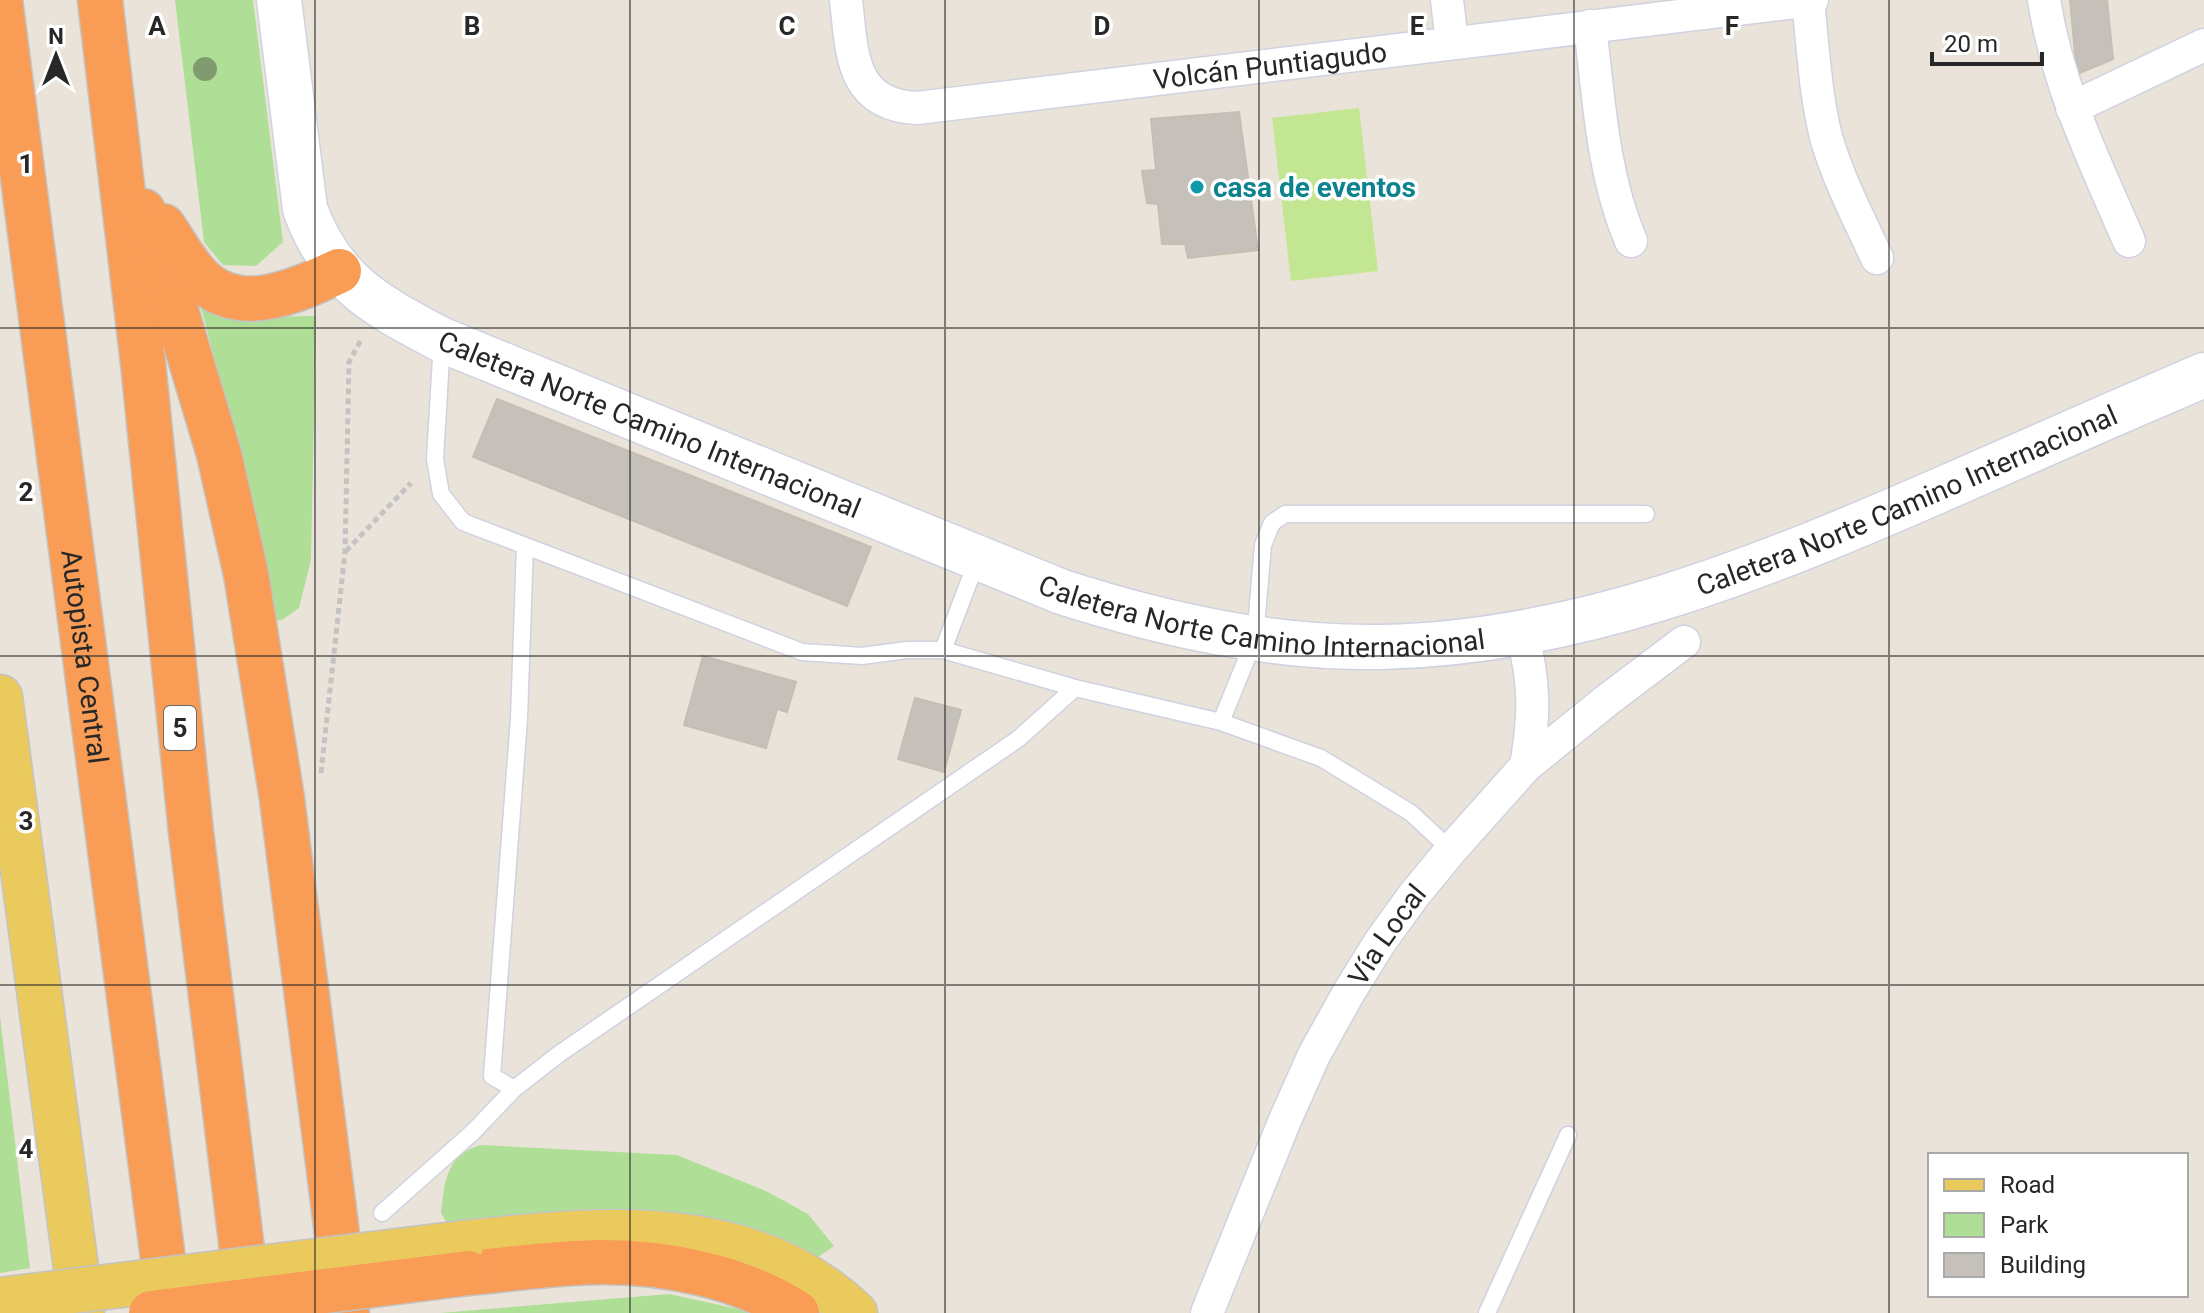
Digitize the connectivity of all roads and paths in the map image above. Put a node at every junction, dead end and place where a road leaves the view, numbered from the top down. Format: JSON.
{"nodes":[{"id":1,"x":0,"y":0,"type":"edge"},
{"id":2,"x":100,"y":0,"type":"edge"},
{"id":3,"x":279,"y":0,"type":"edge"},
{"id":4,"x":846,"y":0,"type":"edge"},
{"id":5,"x":1447,"y":0,"type":"edge"},
{"id":6,"x":1810,"y":0,"type":"edge"},
{"id":7,"x":2044,"y":0,"type":"edge"},
{"id":8,"x":1590,"y":26,"type":"junction"},
{"id":9,"x":1452,"y":42,"type":"junction"},
{"id":10,"x":2204,"y":45,"type":"edge"},
{"id":11,"x":2072,"y":108,"type":"junction"},
{"id":12,"x":117,"y":141,"type":"junction"},
{"id":13,"x":1631,"y":241,"type":"dead end"},
{"id":14,"x":2129,"y":241,"type":"dead end"},
{"id":15,"x":1877,"y":258,"type":"dead end"},
{"id":16,"x":339,"y":271,"type":"junction"},
{"id":17,"x":393,"y":314,"type":"junction"},
{"id":18,"x":442,"y":340,"type":"junction"},
{"id":19,"x":2204,"y":375,"type":"edge"},
{"id":20,"x":435,"y":459,"type":"junction"},
{"id":21,"x":1646,"y":514,"type":"dead end"},
{"id":22,"x":525,"y":546,"type":"junction"},
{"id":23,"x":345,"y":552,"type":"junction"},
{"id":24,"x":978,"y":558,"type":"junction"},
{"id":25,"x":1522,"y":633,"type":"junction"},
{"id":26,"x":1255,"y":638,"type":"junction"},
{"id":27,"x":1684,"y":642,"type":"dead end"},
{"id":28,"x":943,"y":650,"type":"junction"},
{"id":29,"x":1075,"y":688,"type":"junction"},
{"id":30,"x":0,"y":697,"type":"edge"},
{"id":31,"x":1221,"y":722,"type":"junction"},
{"id":32,"x":1526,"y":766,"type":"junction"},
{"id":33,"x":320,"y":785,"type":"dead end"},
{"id":34,"x":1451,"y":850,"type":"junction"},
{"id":35,"x":514,"y":1089,"type":"junction"},
{"id":36,"x":1568,"y":1135,"type":"dead end"},
{"id":37,"x":382,"y":1213,"type":"dead end"},
{"id":38,"x":465,"y":1258,"type":"junction"},
{"id":39,"x":0,"y":1300,"type":"edge"},
{"id":40,"x":82,"y":1313,"type":"edge"},
{"id":41,"x":151,"y":1313,"type":"edge"},
{"id":42,"x":170,"y":1313,"type":"edge"},
{"id":43,"x":250,"y":1313,"type":"edge"},
{"id":44,"x":347,"y":1313,"type":"edge"},
{"id":45,"x":797,"y":1313,"type":"edge"},
{"id":46,"x":855,"y":1313,"type":"edge"},
{"id":47,"x":1207,"y":1313,"type":"edge"},
{"id":48,"x":1487,"y":1313,"type":"edge"}],
"edges":[{"from":1,"to":42,"type":"highway","name":"Autopista Central"},
{"from":2,"to":12,"type":"highway","number":"5"},
{"from":3,"to":16,"type":"street","name":"Caletera Norte Camino Internacional"},
{"from":4,"to":9,"type":"street","name":"Volcán Puntiagudo"},
{"from":5,"to":9,"type":"street"},
{"from":6,"to":8,"type":"street","name":"Volcán Puntiagudo"},
{"from":6,"to":15,"type":"street"},
{"from":7,"to":11,"type":"street"},
{"from":8,"to":9,"type":"street","name":"Volcán Puntiagudo"},
{"from":8,"to":13,"type":"street"},
{"from":10,"to":11,"type":"street"},
{"from":11,"to":14,"type":"street"},
{"from":12,"to":16,"type":"highway"},
{"from":12,"to":43,"type":"highway","number":"5"},
{"from":12,"to":44,"type":"highway"},
{"from":16,"to":17,"type":"street","name":"Caletera Norte Camino Internacional"},
{"from":17,"to":18,"type":"street","name":"Caletera Norte Camino Internacional"},
{"from":17,"to":23,"type":"path"},
{"from":18,"to":20,"type":"lane"},
{"from":18,"to":24,"type":"street","name":"Caletera Norte Camino Internacional"},
{"from":19,"to":25,"type":"street","name":"Caletera Norte Camino Internacional"},
{"from":20,"to":22,"type":"lane"},
{"from":20,"to":23,"type":"path"},
{"from":21,"to":26,"type":"lane"},
{"from":22,"to":28,"type":"lane"},
{"from":22,"to":35,"type":"lane"},
{"from":23,"to":33,"type":"path"},
{"from":24,"to":26,"type":"street","name":"Caletera Norte Camino Internacional"},
{"from":24,"to":28,"type":"lane"},
{"from":25,"to":26,"type":"street","name":"Caletera Norte Camino Internacional"},
{"from":25,"to":32,"type":"street"},
{"from":26,"to":31,"type":"lane"},
{"from":27,"to":32,"type":"street","name":"Vía Local"},
{"from":28,"to":29,"type":"lane"},
{"from":29,"to":31,"type":"lane"},
{"from":29,"to":35,"type":"lane"},
{"from":30,"to":40,"type":"main road"},
{"from":31,"to":34,"type":"lane"},
{"from":32,"to":34,"type":"street","name":"Vía Local"},
{"from":34,"to":47,"type":"street","name":"Vía Local"},
{"from":35,"to":37,"type":"lane"},
{"from":36,"to":48,"type":"lane"},
{"from":38,"to":39,"type":"main road","bridge":true},
{"from":38,"to":41,"type":"highway","bridge":true},
{"from":38,"to":45,"type":"highway"},
{"from":38,"to":46,"type":"main road"}]}
